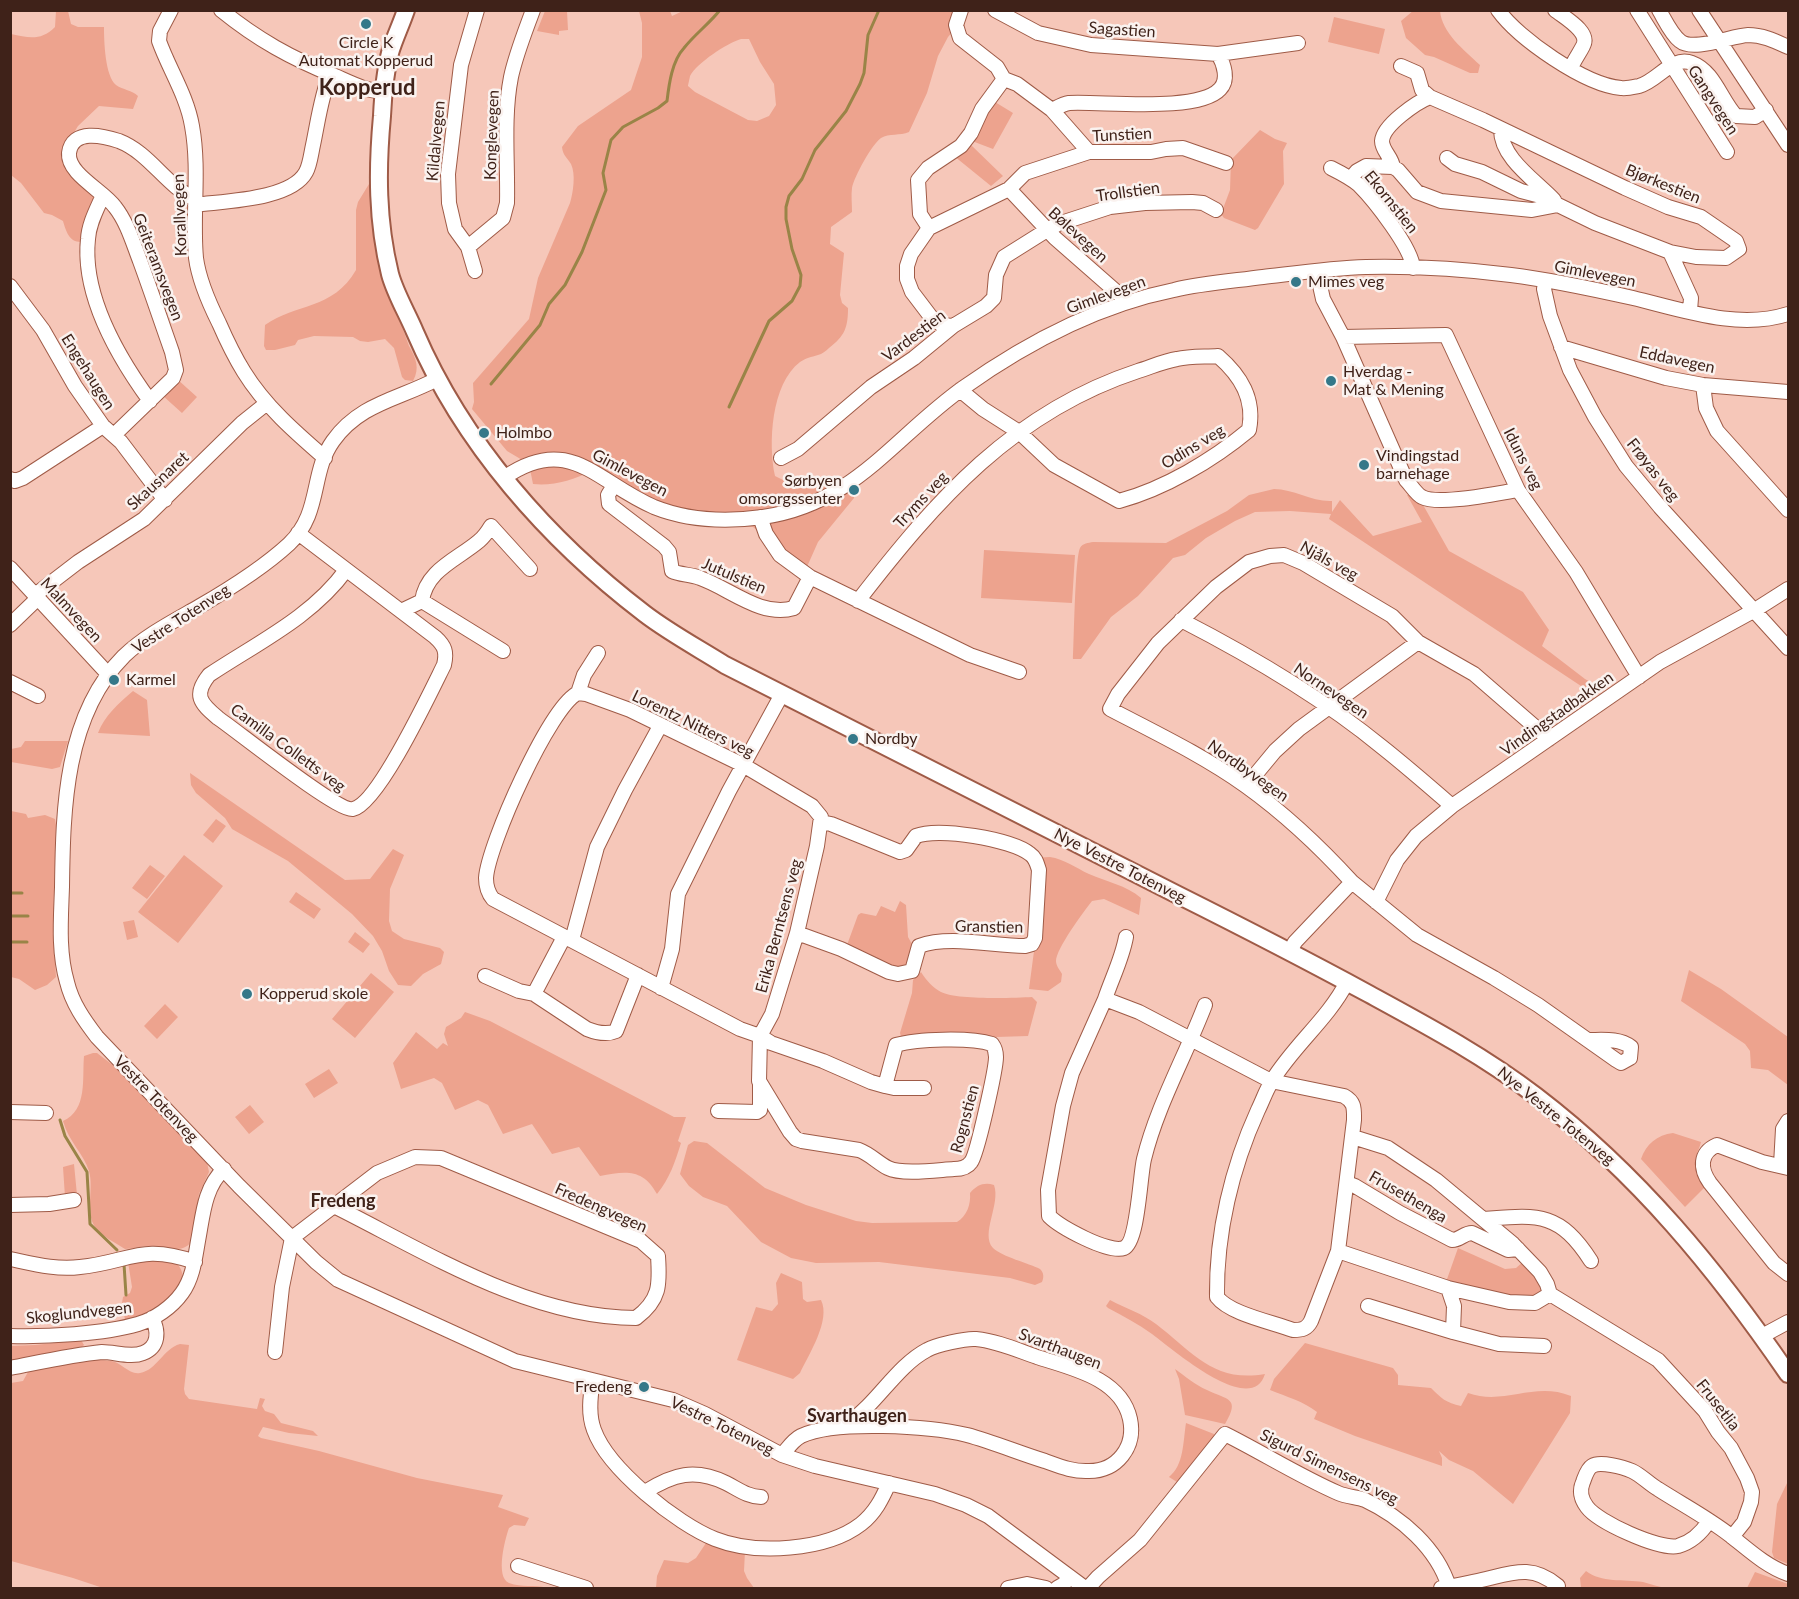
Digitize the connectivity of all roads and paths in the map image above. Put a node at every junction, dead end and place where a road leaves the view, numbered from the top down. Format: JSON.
{"nodes":[{"id":1,"x":171,"y":10,"type":"edge"},
{"id":2,"x":221,"y":10,"type":"edge"},
{"id":3,"x":406,"y":10,"type":"edge"},
{"id":4,"x":477,"y":10,"type":"edge"},
{"id":5,"x":533,"y":10,"type":"edge"},
{"id":6,"x":961,"y":10,"type":"edge"},
{"id":7,"x":995,"y":10,"type":"edge"},
{"id":8,"x":1498,"y":10,"type":"edge"},
{"id":9,"x":1555,"y":10,"type":"edge"},
{"id":10,"x":1637,"y":10,"type":"edge"},
{"id":11,"x":1659,"y":10,"type":"edge"},
{"id":12,"x":1699,"y":10,"type":"edge"},
{"id":13,"x":1718,"y":40,"type":"junction"},
{"id":14,"x":1299,"y":43,"type":"dead end"},
{"id":15,"x":1788,"y":46,"type":"edge"},
{"id":16,"x":1218,"y":54,"type":"junction"},
{"id":17,"x":1401,"y":66,"type":"dead end"},
{"id":18,"x":1671,"y":66,"type":"junction"},
{"id":19,"x":1571,"y":68,"type":"junction"},
{"id":20,"x":330,"y":74,"type":"junction"},
{"id":21,"x":1005,"y":79,"type":"junction"},
{"id":22,"x":384,"y":92,"type":"junction"},
{"id":23,"x":1430,"y":97,"type":"junction"},
{"id":24,"x":1052,"y":110,"type":"junction"},
{"id":25,"x":1766,"y":110,"type":"junction"},
{"id":26,"x":1501,"y":130,"type":"junction"},
{"id":27,"x":1788,"y":145,"type":"edge"},
{"id":28,"x":1089,"y":152,"type":"junction"},
{"id":29,"x":1727,"y":152,"type":"dead end"},
{"id":30,"x":1448,"y":158,"type":"dead end"},
{"id":31,"x":1226,"y":163,"type":"dead end"},
{"id":32,"x":1393,"y":167,"type":"junction"},
{"id":33,"x":1331,"y":168,"type":"dead end"},
{"id":34,"x":1350,"y":178,"type":"junction"},
{"id":35,"x":1009,"y":189,"type":"junction"},
{"id":36,"x":103,"y":195,"type":"junction"},
{"id":37,"x":195,"y":202,"type":"junction"},
{"id":38,"x":1555,"y":202,"type":"junction"},
{"id":39,"x":1216,"y":210,"type":"dead end"},
{"id":40,"x":929,"y":228,"type":"junction"},
{"id":41,"x":1047,"y":230,"type":"junction"},
{"id":42,"x":468,"y":247,"type":"junction"},
{"id":43,"x":1670,"y":252,"type":"junction"},
{"id":44,"x":1413,"y":268,"type":"junction"},
{"id":45,"x":475,"y":272,"type":"dead end"},
{"id":46,"x":1317,"y":272,"type":"junction"},
{"id":47,"x":1545,"y":281,"type":"junction"},
{"id":48,"x":10,"y":286,"type":"edge"},
{"id":49,"x":1128,"y":302,"type":"junction"},
{"id":50,"x":1690,"y":311,"type":"junction"},
{"id":51,"x":1788,"y":314,"type":"edge"},
{"id":52,"x":953,"y":326,"type":"junction"},
{"id":53,"x":1343,"y":337,"type":"junction"},
{"id":54,"x":1561,"y":347,"type":"junction"},
{"id":55,"x":437,"y":379,"type":"junction"},
{"id":56,"x":1703,"y":385,"type":"junction"},
{"id":57,"x":960,"y":390,"type":"junction"},
{"id":58,"x":1788,"y":392,"type":"edge"},
{"id":59,"x":150,"y":401,"type":"junction"},
{"id":60,"x":267,"y":403,"type":"junction"},
{"id":61,"x":103,"y":426,"type":"junction"},
{"id":62,"x":1019,"y":432,"type":"junction"},
{"id":63,"x":114,"y":435,"type":"junction"},
{"id":64,"x":325,"y":458,"type":"junction"},
{"id":65,"x":781,"y":458,"type":"dead end"},
{"id":66,"x":505,"y":477,"type":"junction"},
{"id":67,"x":10,"y":479,"type":"edge"},
{"id":68,"x":614,"y":485,"type":"junction"},
{"id":69,"x":1518,"y":490,"type":"junction"},
{"id":70,"x":165,"y":500,"type":"junction"},
{"id":71,"x":1788,"y":510,"type":"edge"},
{"id":72,"x":760,"y":517,"type":"junction"},
{"id":73,"x":298,"y":533,"type":"junction"},
{"id":74,"x":10,"y":568,"type":"edge"},
{"id":75,"x":530,"y":569,"type":"dead end"},
{"id":76,"x":346,"y":570,"type":"junction"},
{"id":77,"x":810,"y":577,"type":"junction"},
{"id":78,"x":1788,"y":589,"type":"edge"},
{"id":79,"x":37,"y":597,"type":"junction"},
{"id":80,"x":422,"y":601,"type":"junction"},
{"id":81,"x":858,"y":601,"type":"junction"},
{"id":82,"x":1755,"y":610,"type":"junction"},
{"id":83,"x":401,"y":611,"type":"junction"},
{"id":84,"x":1181,"y":620,"type":"junction"},
{"id":85,"x":10,"y":625,"type":"edge"},
{"id":86,"x":1418,"y":642,"type":"junction"},
{"id":87,"x":1788,"y":648,"type":"edge"},
{"id":88,"x":503,"y":651,"type":"dead end"},
{"id":89,"x":598,"y":653,"type":"dead end"},
{"id":90,"x":1019,"y":672,"type":"dead end"},
{"id":91,"x":108,"y":674,"type":"junction"},
{"id":92,"x":1639,"y":677,"type":"junction"},
{"id":93,"x":10,"y":682,"type":"edge"},
{"id":94,"x":578,"y":693,"type":"junction"},
{"id":95,"x":782,"y":694,"type":"junction"},
{"id":96,"x":38,"y":696,"type":"dead end"},
{"id":97,"x":1329,"y":707,"type":"junction"},
{"id":98,"x":1110,"y":709,"type":"joint"},
{"id":99,"x":660,"y":726,"type":"junction"},
{"id":100,"x":1550,"y":739,"type":"junction"},
{"id":101,"x":743,"y":765,"type":"junction"},
{"id":102,"x":1246,"y":786,"type":"junction"},
{"id":103,"x":1452,"y":806,"type":"junction"},
{"id":104,"x":821,"y":822,"type":"junction"},
{"id":105,"x":1352,"y":882,"type":"junction"},
{"id":106,"x":1376,"y":902,"type":"junction"},
{"id":107,"x":797,"y":933,"type":"junction"},
{"id":108,"x":1126,"y":937,"type":"dead end"},
{"id":109,"x":568,"y":938,"type":"junction"},
{"id":110,"x":1290,"y":951,"type":"junction"},
{"id":111,"x":638,"y":975,"type":"junction"},
{"id":112,"x":485,"y":976,"type":"dead end"},
{"id":113,"x":1347,"y":982,"type":"junction"},
{"id":114,"x":661,"y":988,"type":"junction"},
{"id":115,"x":534,"y":994,"type":"junction"},
{"id":116,"x":1105,"y":999,"type":"junction"},
{"id":117,"x":1205,"y":1005,"type":"dead end"},
{"id":118,"x":760,"y":1036,"type":"junction"},
{"id":119,"x":1192,"y":1039,"type":"junction"},
{"id":120,"x":1589,"y":1040,"type":"dead end"},
{"id":121,"x":759,"y":1081,"type":"junction"},
{"id":122,"x":1271,"y":1081,"type":"junction"},
{"id":123,"x":885,"y":1086,"type":"junction"},
{"id":124,"x":924,"y":1088,"type":"dead end"},
{"id":125,"x":718,"y":1111,"type":"dead end"},
{"id":126,"x":10,"y":1112,"type":"edge"},
{"id":127,"x":46,"y":1113,"type":"dead end"},
{"id":128,"x":1788,"y":1120,"type":"edge"},
{"id":129,"x":1353,"y":1137,"type":"junction"},
{"id":130,"x":1785,"y":1166,"type":"edge"},
{"id":131,"x":227,"y":1173,"type":"junction"},
{"id":132,"x":1347,"y":1183,"type":"junction"},
{"id":133,"x":74,"y":1200,"type":"dead end"},
{"id":134,"x":10,"y":1205,"type":"edge"},
{"id":135,"x":334,"y":1206,"type":"junction"},
{"id":136,"x":1484,"y":1219,"type":"junction"},
{"id":137,"x":292,"y":1238,"type":"junction"},
{"id":138,"x":1518,"y":1249,"type":"junction"},
{"id":139,"x":1338,"y":1251,"type":"junction"},
{"id":140,"x":10,"y":1259,"type":"edge"},
{"id":141,"x":1591,"y":1261,"type":"dead end"},
{"id":142,"x":195,"y":1262,"type":"junction"},
{"id":143,"x":1788,"y":1274,"type":"edge"},
{"id":144,"x":1448,"y":1288,"type":"junction"},
{"id":145,"x":1550,"y":1294,"type":"junction"},
{"id":146,"x":1368,"y":1306,"type":"dead end"},
{"id":147,"x":152,"y":1318,"type":"junction"},
{"id":148,"x":1788,"y":1322,"type":"edge"},
{"id":149,"x":1453,"y":1332,"type":"junction"},
{"id":150,"x":10,"y":1336,"type":"edge"},
{"id":151,"x":1762,"y":1336,"type":"junction"},
{"id":152,"x":1544,"y":1346,"type":"dead end"},
{"id":153,"x":274,"y":1352,"type":"dead end"},
{"id":154,"x":10,"y":1368,"type":"edge"},
{"id":155,"x":1788,"y":1374,"type":"edge"},
{"id":156,"x":593,"y":1381,"type":"junction"},
{"id":157,"x":845,"y":1428,"type":"junction"},
{"id":158,"x":782,"y":1455,"type":"junction"},
{"id":159,"x":889,"y":1483,"type":"junction"},
{"id":160,"x":645,"y":1492,"type":"junction"},
{"id":161,"x":761,"y":1497,"type":"dead end"},
{"id":162,"x":1709,"y":1521,"type":"junction"},
{"id":163,"x":1732,"y":1537,"type":"junction"},
{"id":164,"x":518,"y":1566,"type":"dead end"},
{"id":165,"x":1788,"y":1574,"type":"edge"},
{"id":166,"x":1069,"y":1577,"type":"junction"},
{"id":167,"x":1558,"y":1586,"type":"dead end"},
{"id":168,"x":586,"y":1588,"type":"edge"},
{"id":169,"x":1008,"y":1588,"type":"edge"},
{"id":170,"x":1046,"y":1588,"type":"edge"},
{"id":171,"x":1057,"y":1588,"type":"edge"},
{"id":172,"x":1087,"y":1588,"type":"edge"},
{"id":173,"x":1445,"y":1588,"type":"edge"}],
"edges":[{"from":1,"to":37,"type":"street","name":"Korallvegen"},
{"from":2,"to":20,"type":"street"},
{"from":3,"to":22,"type":"main road"},
{"from":4,"to":42,"type":"street","name":"Kildalvegen"},
{"from":5,"to":42,"type":"street","name":"Konglevegen"},
{"from":6,"to":21,"type":"street"},
{"from":7,"to":16,"type":"street","name":"Sagastien"},
{"from":8,"to":19,"type":"street","name":"Gangvegen"},
{"from":9,"to":19,"type":"street"},
{"from":10,"to":18,"type":"street","name":"Gangvegen"},
{"from":11,"to":13,"type":"street","name":"Gangvegen"},
{"from":12,"to":13,"type":"street"},
{"from":13,"to":15,"type":"street"},
{"from":13,"to":25,"type":"street"},
{"from":14,"to":16,"type":"street","name":"Sagastien"},
{"from":16,"to":24,"type":"street"},
{"from":17,"to":23,"type":"street"},
{"from":18,"to":19,"type":"street","name":"Gangvegen"},
{"from":18,"to":25,"type":"street","name":"Gangvegen"},
{"from":18,"to":29,"type":"street","name":"Gangvegen"},
{"from":20,"to":22,"type":"street"},
{"from":20,"to":37,"type":"street"},
{"from":21,"to":24,"type":"street"},
{"from":21,"to":40,"type":"street"},
{"from":22,"to":55,"type":"main road"},
{"from":23,"to":26,"type":"street","name":"Bjørkestien"},
{"from":23,"to":32,"type":"street"},
{"from":24,"to":28,"type":"street"},
{"from":25,"to":27,"type":"street"},
{"from":26,"to":38,"type":"street","name":"Bjørkestien"},
{"from":26,"to":43,"type":"street","name":"Bjørkestien"},
{"from":28,"to":31,"type":"street","name":"Tunstien"},
{"from":28,"to":35,"type":"street","name":"Tunstien"},
{"from":30,"to":38,"type":"street","name":"Bjørkestien"},
{"from":32,"to":34,"type":"street"},
{"from":32,"to":38,"type":"street"},
{"from":33,"to":34,"type":"street","name":"Ekornstien"},
{"from":34,"to":44,"type":"street","name":"Ekornstien"},
{"from":35,"to":40,"type":"street","name":"Tunstien"},
{"from":35,"to":41,"type":"street","name":"Bølevegen"},
{"from":36,"to":37,"type":"street","name":"Geiteramsvegen"},
{"from":36,"to":59,"type":"street"},
{"from":36,"to":59,"type":"street","name":"Geiteramsvegen"},
{"from":37,"to":60,"type":"street","name":"Korallvegen"},
{"from":38,"to":43,"type":"street","name":"Bjørkestien"},
{"from":39,"to":41,"type":"street","name":"Trollstien"},
{"from":40,"to":52,"type":"street","name":"Tunstien"},
{"from":41,"to":49,"type":"street","name":"Bølevegen"},
{"from":41,"to":52,"type":"street","name":"Vardestien"},
{"from":42,"to":45,"type":"street","name":"Kildalvegen"},
{"from":43,"to":50,"type":"street"},
{"from":44,"to":46,"type":"street","name":"Gimlevegen"},
{"from":44,"to":47,"type":"street","name":"Gimlevegen"},
{"from":46,"to":49,"type":"street","name":"Gimlevegen"},
{"from":46,"to":53,"type":"street"},
{"from":47,"to":50,"type":"street","name":"Gimlevegen"},
{"from":47,"to":54,"type":"street","name":"Frøyas veg"},
{"from":48,"to":61,"type":"street","name":"Engehaugen"},
{"from":49,"to":57,"type":"street","name":"Gimlevegen"},
{"from":50,"to":51,"type":"street","name":"Gimlevegen"},
{"from":52,"to":65,"type":"street","name":"Vardestien"},
{"from":53,"to":69,"type":"street","name":"Iduns veg"},
{"from":53,"to":69,"type":"street"},
{"from":54,"to":56,"type":"street","name":"Eddavegen"},
{"from":54,"to":82,"type":"street","name":"Frøyas veg"},
{"from":55,"to":64,"type":"street","name":"Vestre Totenveg"},
{"from":55,"to":66,"type":"main road","name":"Nye Vestre Totenveg"},
{"from":56,"to":58,"type":"street","name":"Eddavegen"},
{"from":56,"to":71,"type":"street"},
{"from":57,"to":62,"type":"street","name":"Odins veg"},
{"from":57,"to":72,"type":"street","name":"Gimlevegen"},
{"from":59,"to":63,"type":"street","name":"Geiteramsvegen"},
{"from":60,"to":64,"type":"street","name":"Korallvegen"},
{"from":60,"to":70,"type":"street","name":"Skausnaret"},
{"from":61,"to":63,"type":"street","name":"Engehaugen"},
{"from":61,"to":67,"type":"street"},
{"from":62,"to":62,"type":"street","name":"Odins veg"},
{"from":62,"to":81,"type":"street","name":"Tryms veg"},
{"from":63,"to":70,"type":"street","name":"Engehaugen"},
{"from":64,"to":73,"type":"street","name":"Vestre Totenveg"},
{"from":66,"to":68,"type":"street","name":"Gimlevegen"},
{"from":66,"to":95,"type":"main road","name":"Nye Vestre Totenveg"},
{"from":68,"to":72,"type":"street","name":"Gimlevegen"},
{"from":68,"to":77,"type":"street","name":"Jutulstien"},
{"from":69,"to":92,"type":"street","name":"Iduns veg"},
{"from":70,"to":79,"type":"street","name":"Skausnaret"},
{"from":72,"to":77,"type":"street"},
{"from":73,"to":76,"type":"street","name":"Camilla Colletts veg"},
{"from":73,"to":91,"type":"street","name":"Vestre Totenveg"},
{"from":74,"to":79,"type":"street","name":"Malmvegen"},
{"from":75,"to":80,"type":"street"},
{"from":76,"to":83,"type":"street","name":"Camilla Colletts veg"},
{"from":76,"to":83,"type":"street","name":"Camilla Colletts veg"},
{"from":77,"to":81,"type":"street"},
{"from":78,"to":82,"type":"street","name":"Vindingstadbakken"},
{"from":79,"to":85,"type":"street","name":"Skausnaret"},
{"from":79,"to":91,"type":"street","name":"Malmvegen"},
{"from":80,"to":83,"type":"street"},
{"from":80,"to":88,"type":"street"},
{"from":81,"to":90,"type":"street"},
{"from":82,"to":87,"type":"street","name":"Frøyas veg"},
{"from":82,"to":92,"type":"street","name":"Vindingstadbakken"},
{"from":84,"to":86,"type":"street","name":"Njåls veg"},
{"from":84,"to":97,"type":"street","name":"Nornevegen"},
{"from":84,"to":98,"type":"street","name":"Njåls veg"},
{"from":86,"to":97,"type":"street"},
{"from":86,"to":100,"type":"street","name":"Njåls veg"},
{"from":89,"to":94,"type":"street"},
{"from":91,"to":131,"type":"street","name":"Vestre Totenveg"},
{"from":92,"to":100,"type":"street","name":"Vindingstadbakken"},
{"from":93,"to":96,"type":"street"},
{"from":94,"to":99,"type":"street","name":"Lorentz Nitters veg"},
{"from":94,"to":109,"type":"street"},
{"from":95,"to":101,"type":"street"},
{"from":95,"to":110,"type":"main road","name":"Nye Vestre Totenveg"},
{"from":97,"to":102,"type":"street"},
{"from":97,"to":103,"type":"street","name":"Nornevegen"},
{"from":98,"to":102,"type":"street","name":"Nordbyvegen"},
{"from":99,"to":101,"type":"street","name":"Lorentz Nitters veg"},
{"from":99,"to":109,"type":"street"},
{"from":100,"to":103,"type":"street","name":"Vindingstadbakken"},
{"from":101,"to":104,"type":"street","name":"Lorentz Nitters veg"},
{"from":101,"to":114,"type":"street"},
{"from":102,"to":105,"type":"street","name":"Nordbyvegen"},
{"from":103,"to":106,"type":"street","name":"Vindingstadbakken"},
{"from":104,"to":107,"type":"street","name":"Erika Berntsens veg"},
{"from":104,"to":107,"type":"street","name":"Granstien"},
{"from":105,"to":106,"type":"street","name":"Nordbyvegen"},
{"from":105,"to":110,"type":"street"},
{"from":106,"to":120,"type":"street","name":"Nordbyvegen"},
{"from":107,"to":118,"type":"street","name":"Erika Berntsens veg"},
{"from":108,"to":116,"type":"street"},
{"from":109,"to":111,"type":"street"},
{"from":109,"to":115,"type":"street"},
{"from":110,"to":113,"type":"main road","name":"Nye Vestre Totenveg"},
{"from":111,"to":114,"type":"street"},
{"from":111,"to":115,"type":"street"},
{"from":112,"to":115,"type":"street"},
{"from":113,"to":122,"type":"street"},
{"from":113,"to":151,"type":"main road","name":"Nye Vestre Totenveg"},
{"from":114,"to":118,"type":"street"},
{"from":116,"to":119,"type":"street"},
{"from":116,"to":119,"type":"street"},
{"from":117,"to":119,"type":"street"},
{"from":118,"to":121,"type":"street"},
{"from":118,"to":123,"type":"street"},
{"from":119,"to":122,"type":"street"},
{"from":121,"to":123,"type":"street","name":"Rognstien"},
{"from":121,"to":125,"type":"street"},
{"from":122,"to":129,"type":"street"},
{"from":122,"to":139,"type":"street"},
{"from":123,"to":124,"type":"street"},
{"from":126,"to":127,"type":"street"},
{"from":128,"to":130,"type":"street"},
{"from":129,"to":132,"type":"street"},
{"from":129,"to":136,"type":"street","name":"Frusethenga"},
{"from":130,"to":143,"type":"street"},
{"from":131,"to":137,"type":"street","name":"Vestre Totenveg"},
{"from":131,"to":142,"type":"street","name":"Skoglundvegen"},
{"from":132,"to":138,"type":"street","name":"Frusethenga"},
{"from":132,"to":139,"type":"street"},
{"from":133,"to":134,"type":"street"},
{"from":135,"to":135,"type":"street","name":"Fredengvegen"},
{"from":135,"to":137,"type":"street","name":"Fredengvegen"},
{"from":136,"to":138,"type":"street","name":"Frusethenga"},
{"from":136,"to":141,"type":"street"},
{"from":137,"to":153,"type":"street"},
{"from":137,"to":156,"type":"street","name":"Vestre Totenveg"},
{"from":138,"to":145,"type":"street","name":"Frusethenga"},
{"from":139,"to":144,"type":"street"},
{"from":140,"to":142,"type":"street"},
{"from":142,"to":147,"type":"street","name":"Skoglundvegen"},
{"from":144,"to":145,"type":"street"},
{"from":144,"to":149,"type":"street"},
{"from":145,"to":163,"type":"street","name":"Frusetlia"},
{"from":146,"to":149,"type":"street"},
{"from":147,"to":150,"type":"street","name":"Skoglundvegen"},
{"from":147,"to":154,"type":"street"},
{"from":148,"to":151,"type":"street"},
{"from":149,"to":152,"type":"street"},
{"from":151,"to":155,"type":"main road","name":"Nye Vestre Totenveg"},
{"from":156,"to":158,"type":"street","name":"Vestre Totenveg"},
{"from":156,"to":160,"type":"street"},
{"from":157,"to":157,"type":"street","name":"Svarthaugen"},
{"from":157,"to":158,"type":"street","name":"Svarthaugen"},
{"from":158,"to":159,"type":"street","name":"Vestre Totenveg"},
{"from":159,"to":160,"type":"street"},
{"from":159,"to":166,"type":"street","name":"Vestre Totenveg"},
{"from":160,"to":161,"type":"street"},
{"from":162,"to":162,"type":"street"},
{"from":162,"to":163,"type":"street"},
{"from":163,"to":165,"type":"street"},
{"from":164,"to":168,"type":"street"},
{"from":166,"to":171,"type":"street"},
{"from":166,"to":172,"type":"street","name":"Vestre Totenveg"},
{"from":167,"to":173,"type":"street","name":"Sigurd Simensens veg"},
{"from":169,"to":170,"type":"street"},
{"from":172,"to":173,"type":"street","name":"Sigurd Simensens veg"}]}
